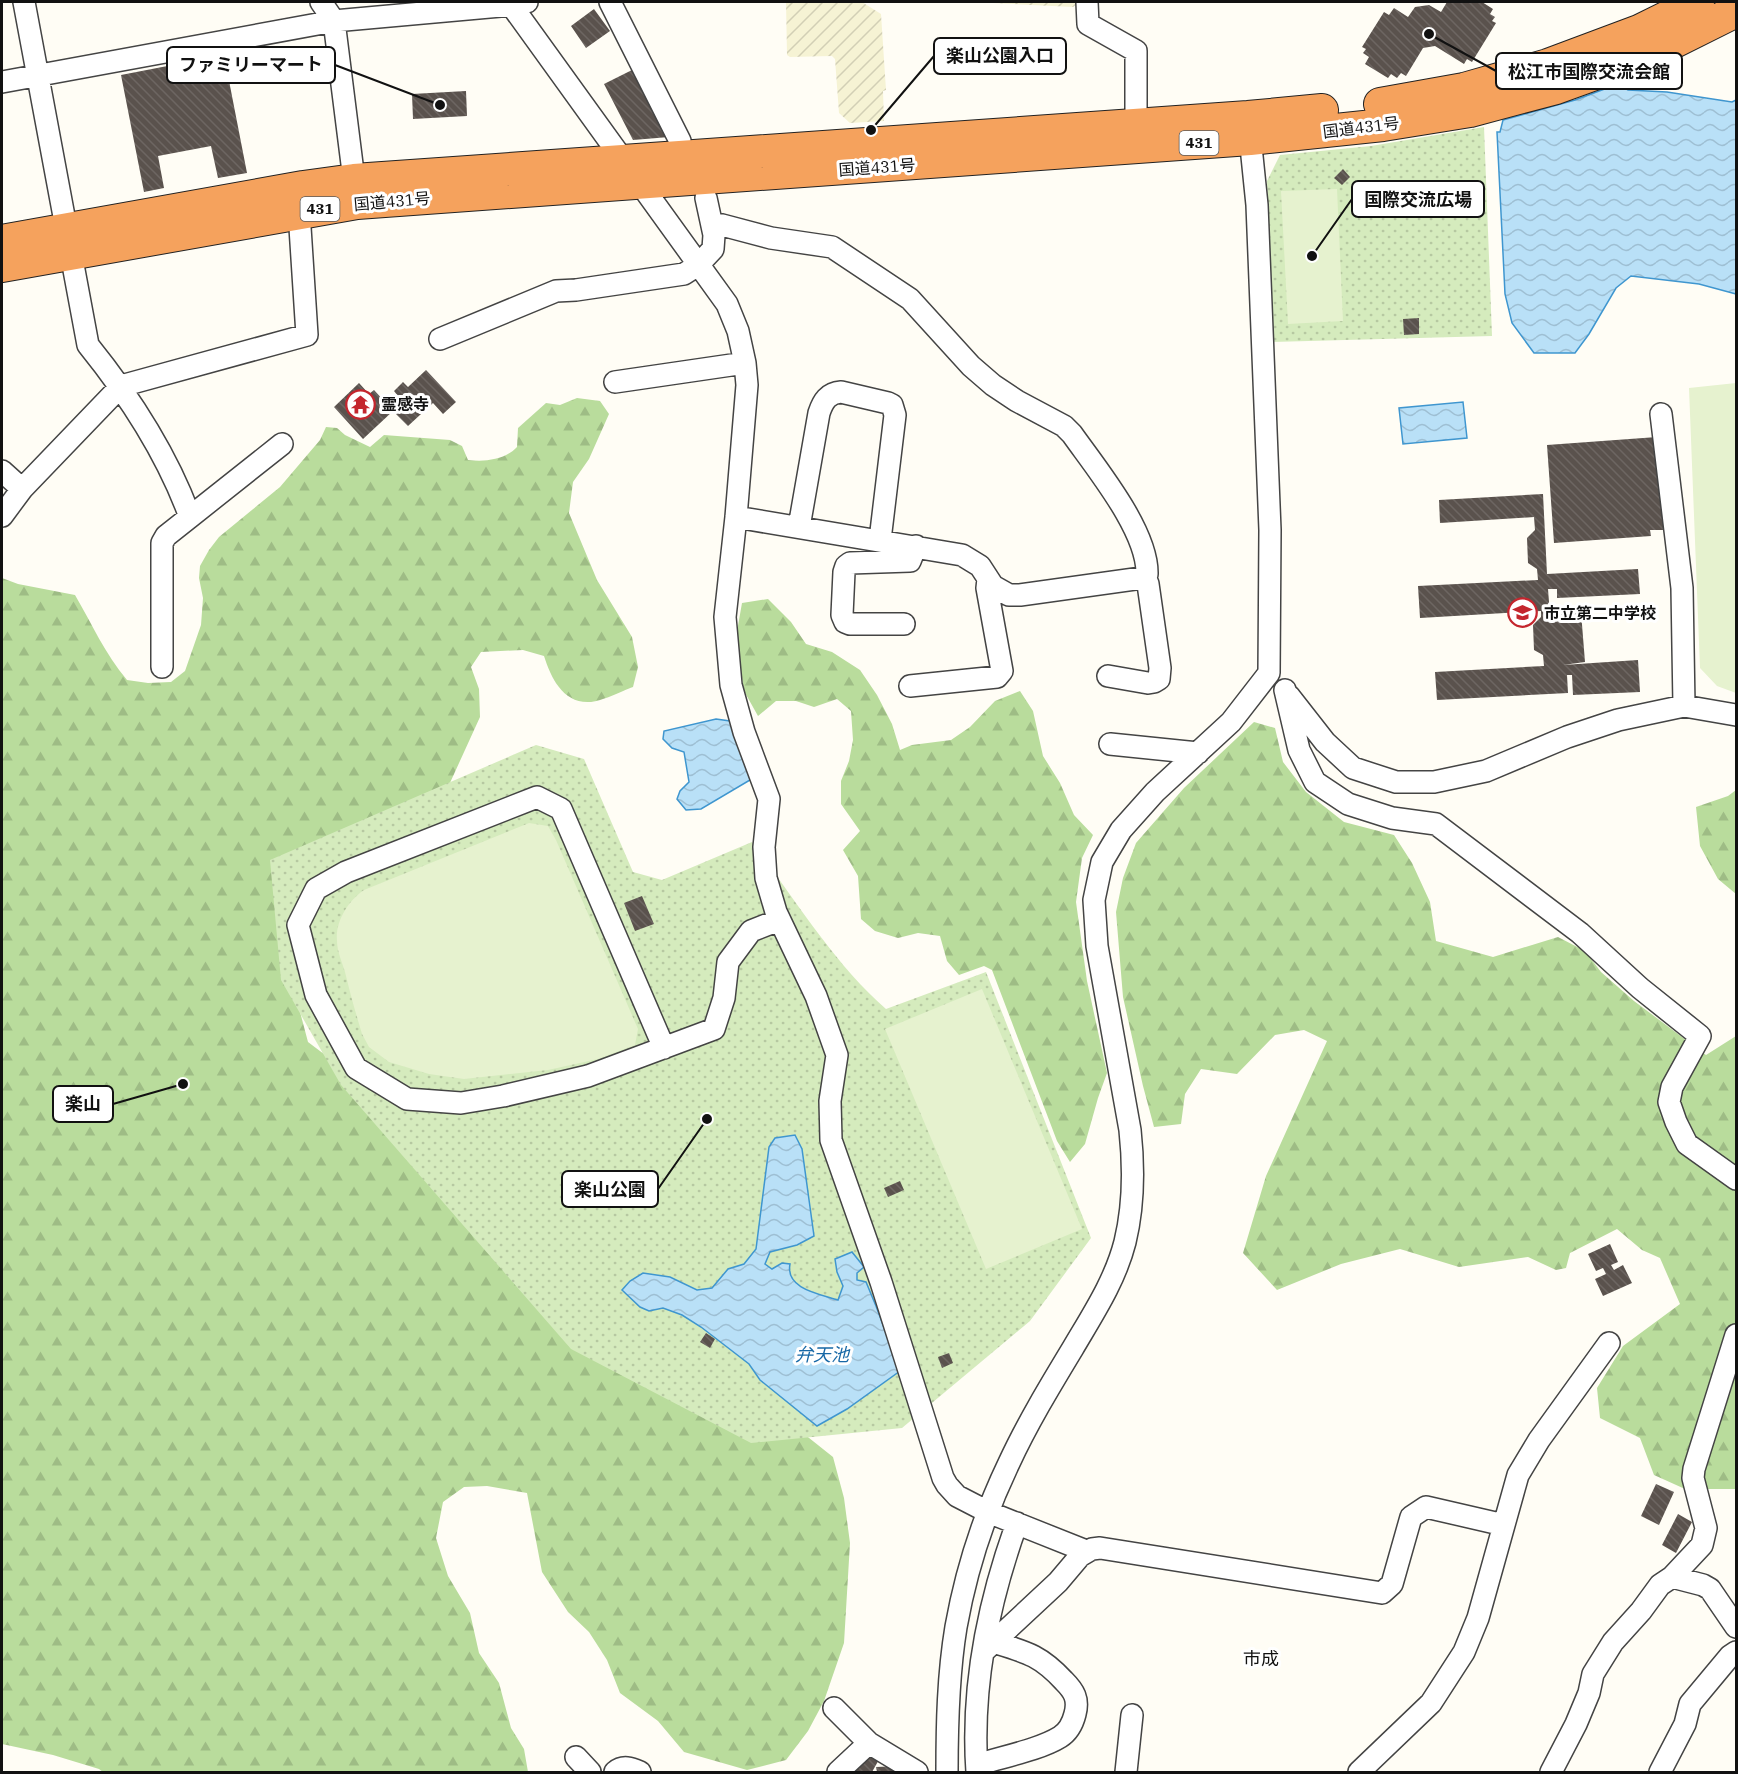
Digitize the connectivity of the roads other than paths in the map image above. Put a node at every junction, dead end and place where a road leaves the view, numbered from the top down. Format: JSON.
{"nodes":[{"id":1,"x":24,"y":2,"type":"edge"},
{"id":2,"x":321,"y":2,"type":"edge"},
{"id":3,"x":610,"y":2,"type":"edge"},
{"id":4,"x":1087,"y":2,"type":"edge"},
{"id":5,"x":1698,"y":2,"type":"edge"},
{"id":6,"x":516,"y":3,"type":"edge"},
{"id":7,"x":1737,"y":10,"type":"edge"},
{"id":8,"x":334,"y":21,"type":"junction"},
{"id":9,"x":37,"y":75,"type":"junction"},
{"id":10,"x":2,"y":82,"type":"edge"},
{"id":11,"x":1136,"y":125,"type":"junction"},
{"id":12,"x":1249,"y":128,"type":"junction"},
{"id":13,"x":680,"y":141,"type":"dead end"},
{"id":14,"x":634,"y":173,"type":"junction"},
{"id":15,"x":354,"y":180,"type":"junction"},
{"id":16,"x":706,"y":198,"type":"dead end"},
{"id":17,"x":299,"y":212,"type":"junction"},
{"id":18,"x":712,"y":225,"type":"junction"},
{"id":19,"x":2,"y":241,"type":"edge"},
{"id":20,"x":70,"y":241,"type":"junction"},
{"id":21,"x":698,"y":264,"type":"junction"},
{"id":22,"x":2,"y":266,"type":"edge"},
{"id":23,"x":441,"y":339,"type":"dead end"},
{"id":24,"x":745,"y":363,"type":"junction"},
{"id":25,"x":615,"y":382,"type":"dead end"},
{"id":26,"x":121,"y":386,"type":"junction"},
{"id":27,"x":1661,"y":414,"type":"dead end"},
{"id":28,"x":282,"y":444,"type":"dead end"},
{"id":29,"x":2,"y":471,"type":"edge"},
{"id":30,"x":22,"y":489,"type":"junction"},
{"id":31,"x":2,"y":516,"type":"edge"},
{"id":32,"x":190,"y":516,"type":"junction"},
{"id":33,"x":736,"y":517,"type":"junction"},
{"id":34,"x":799,"y":527,"type":"junction"},
{"id":35,"x":880,"y":540,"type":"junction"},
{"id":36,"x":916,"y":546,"type":"junction"},
{"id":37,"x":1145,"y":576,"type":"junction"},
{"id":38,"x":988,"y":579,"type":"junction"},
{"id":39,"x":903,"y":624,"type":"dead end"},
{"id":40,"x":162,"y":667,"type":"dead end"},
{"id":41,"x":1269,"y":673,"type":"junction"},
{"id":42,"x":1108,"y":676,"type":"dead end"},
{"id":43,"x":910,"y":686,"type":"dead end"},
{"id":44,"x":1285,"y":690,"type":"junction"},
{"id":45,"x":1684,"y":706,"type":"junction"},
{"id":46,"x":1737,"y":715,"type":"edge"},
{"id":47,"x":1110,"y":744,"type":"dead end"},
{"id":48,"x":1198,"y":753,"type":"junction"},
{"id":49,"x":779,"y":920,"type":"junction"},
{"id":50,"x":664,"y":1048,"type":"junction"},
{"id":51,"x":1737,"y":1179,"type":"edge"},
{"id":52,"x":1737,"y":1335,"type":"edge"},
{"id":53,"x":1609,"y":1343,"type":"dead end"},
{"id":54,"x":988,"y":1512,"type":"junction"},
{"id":55,"x":1017,"y":1523,"type":"junction"},
{"id":56,"x":1504,"y":1525,"type":"junction"},
{"id":57,"x":1086,"y":1551,"type":"junction"},
{"id":58,"x":1672,"y":1577,"type":"junction"},
{"id":59,"x":1737,"y":1627,"type":"edge"},
{"id":60,"x":988,"y":1647,"type":"junction"},
{"id":61,"x":1737,"y":1652,"type":"edge"},
{"id":62,"x":834,"y":1708,"type":"dead end"},
{"id":63,"x":1132,"y":1715,"type":"dead end"},
{"id":64,"x":869,"y":1743,"type":"junction"},
{"id":65,"x":977,"y":1769,"type":"edge"},
{"id":66,"x":615,"y":1773,"type":"edge"},
{"id":67,"x":640,"y":1773,"type":"edge"},
{"id":68,"x":838,"y":1773,"type":"edge"},
{"id":69,"x":917,"y":1773,"type":"edge"},
{"id":70,"x":947,"y":1773,"type":"edge"},
{"id":71,"x":1125,"y":1773,"type":"edge"},
{"id":72,"x":1359,"y":1773,"type":"edge"},
{"id":73,"x":1551,"y":1773,"type":"edge"},
{"id":74,"x":1660,"y":1773,"type":"edge"}],
"edges":[{"from":1,"to":9,"type":"street"},
{"from":2,"to":8,"type":"street"},
{"from":3,"to":13,"type":"street"},
{"from":4,"to":11,"type":"street"},
{"from":5,"to":12,"type":"highway","name":"国道431号","number":"431"},
{"from":6,"to":8,"type":"street"},
{"from":6,"to":14,"type":"street"},
{"from":7,"to":12,"type":"highway","name":"国道431号","number":"431"},
{"from":8,"to":9,"type":"street"},
{"from":8,"to":15,"type":"street"},
{"from":9,"to":10,"type":"street"},
{"from":9,"to":20,"type":"street"},
{"from":11,"to":12,"type":"highway","name":"国道431号","number":"431"},
{"from":11,"to":14,"type":"highway","name":"国道431号","number":"431"},
{"from":12,"to":14,"type":"highway","name":"国道431号","number":"431"},
{"from":12,"to":41,"type":"street"},
{"from":14,"to":15,"type":"highway","name":"国道431号","number":"431"},
{"from":14,"to":17,"type":"highway","name":"国道431号","number":"431"},
{"from":14,"to":21,"type":"street"},
{"from":15,"to":20,"type":"highway","name":"国道431号","number":"431"},
{"from":16,"to":18,"type":"street"},
{"from":17,"to":20,"type":"highway","name":"国道431号","number":"431"},
{"from":17,"to":26,"type":"street"},
{"from":18,"to":21,"type":"street"},
{"from":18,"to":37,"type":"street"},
{"from":19,"to":20,"type":"highway","name":"国道431号","number":"431"},
{"from":20,"to":22,"type":"highway","name":"国道431号","number":"431"},
{"from":20,"to":26,"type":"street"},
{"from":21,"to":23,"type":"street"},
{"from":21,"to":24,"type":"street"},
{"from":24,"to":25,"type":"street"},
{"from":24,"to":33,"type":"street"},
{"from":26,"to":30,"type":"street"},
{"from":26,"to":32,"type":"street"},
{"from":27,"to":45,"type":"street"},
{"from":28,"to":32,"type":"street"},
{"from":29,"to":30,"type":"street"},
{"from":30,"to":31,"type":"street"},
{"from":32,"to":40,"type":"street"},
{"from":33,"to":34,"type":"street"},
{"from":33,"to":49,"type":"street"},
{"from":34,"to":35,"type":"street"},
{"from":34,"to":35,"type":"street"},
{"from":35,"to":36,"type":"street"},
{"from":36,"to":38,"type":"street"},
{"from":36,"to":39,"type":"street"},
{"from":37,"to":38,"type":"street"},
{"from":37,"to":42,"type":"street"},
{"from":38,"to":43,"type":"street"},
{"from":41,"to":44,"type":"street"},
{"from":41,"to":48,"type":"street"},
{"from":44,"to":45,"type":"street"},
{"from":44,"to":51,"type":"street"},
{"from":45,"to":46,"type":"street"},
{"from":47,"to":48,"type":"street"},
{"from":48,"to":54,"type":"street"},
{"from":49,"to":50,"type":"street"},
{"from":49,"to":54,"type":"street"},
{"from":50,"to":50,"type":"street"},
{"from":52,"to":58,"type":"street"},
{"from":53,"to":56,"type":"street"},
{"from":54,"to":55,"type":"street"},
{"from":54,"to":70,"type":"street"},
{"from":55,"to":57,"type":"street"},
{"from":55,"to":60,"type":"street"},
{"from":56,"to":57,"type":"street"},
{"from":56,"to":72,"type":"street"},
{"from":57,"to":60,"type":"street"},
{"from":58,"to":59,"type":"street"},
{"from":58,"to":73,"type":"street"},
{"from":60,"to":65,"type":"street"},
{"from":60,"to":65,"type":"street"},
{"from":61,"to":74,"type":"street"},
{"from":62,"to":64,"type":"street"},
{"from":63,"to":71,"type":"street"},
{"from":64,"to":68,"type":"street"},
{"from":64,"to":69,"type":"street"},
{"from":66,"to":67,"type":"street"}]}
